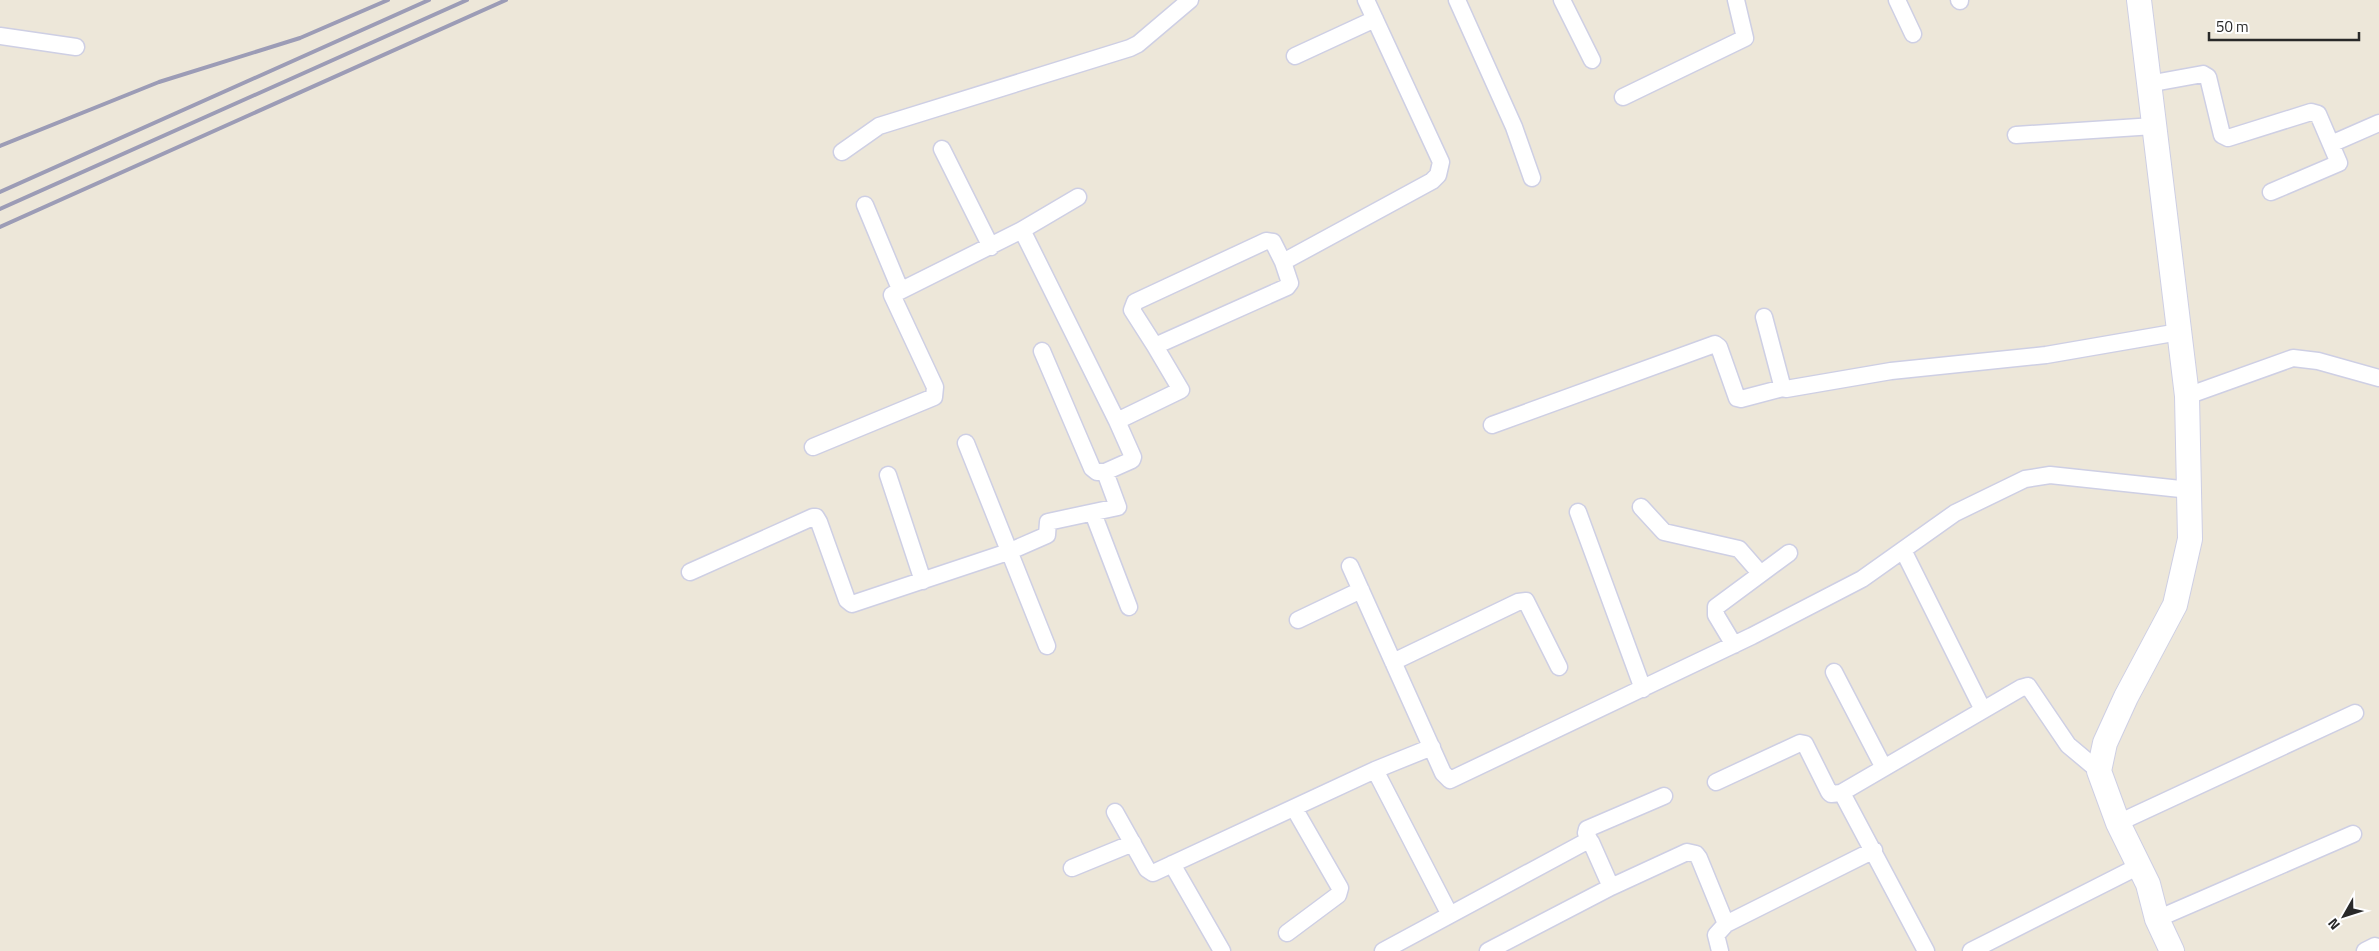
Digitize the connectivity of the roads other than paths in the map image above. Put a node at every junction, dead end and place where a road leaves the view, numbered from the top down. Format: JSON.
{"nodes":[{"id":1,"x":1190,"y":0,"type":"edge"},
{"id":2,"x":1366,"y":0,"type":"edge"},
{"id":3,"x":1457,"y":0,"type":"edge"},
{"id":4,"x":1562,"y":0,"type":"edge"},
{"id":5,"x":1736,"y":0,"type":"edge"},
{"id":6,"x":1898,"y":0,"type":"edge"},
{"id":7,"x":2139,"y":0,"type":"edge"},
{"id":8,"x":1375,"y":19,"type":"junction"},
{"id":9,"x":1913,"y":34,"type":"dead end"},
{"id":10,"x":0,"y":36,"type":"edge"},
{"id":11,"x":76,"y":47,"type":"dead end"},
{"id":12,"x":1295,"y":56,"type":"dead end"},
{"id":13,"x":1592,"y":60,"type":"dead end"},
{"id":14,"x":2148,"y":84,"type":"junction"},
{"id":15,"x":1623,"y":97,"type":"dead end"},
{"id":16,"x":2379,"y":123,"type":"edge"},
{"id":17,"x":2154,"y":126,"type":"junction"},
{"id":18,"x":2016,"y":135,"type":"dead end"},
{"id":19,"x":2331,"y":144,"type":"junction"},
{"id":20,"x":942,"y":149,"type":"dead end"},
{"id":21,"x":842,"y":152,"type":"dead end"},
{"id":22,"x":1532,"y":178,"type":"dead end"},
{"id":23,"x":2271,"y":192,"type":"dead end"},
{"id":24,"x":1078,"y":197,"type":"dead end"},
{"id":25,"x":865,"y":205,"type":"dead end"},
{"id":26,"x":1022,"y":230,"type":"junction"},
{"id":27,"x":991,"y":247,"type":"junction"},
{"id":28,"x":1283,"y":262,"type":"junction"},
{"id":29,"x":900,"y":289,"type":"junction"},
{"id":30,"x":1764,"y":317,"type":"dead end"},
{"id":31,"x":2179,"y":332,"type":"junction"},
{"id":32,"x":1155,"y":346,"type":"junction"},
{"id":33,"x":1042,"y":351,"type":"dead end"},
{"id":34,"x":2379,"y":378,"type":"edge"},
{"id":35,"x":1783,"y":388,"type":"junction"},
{"id":36,"x":2186,"y":390,"type":"junction"},
{"id":37,"x":1117,"y":422,"type":"junction"},
{"id":38,"x":1492,"y":425,"type":"dead end"},
{"id":39,"x":966,"y":443,"type":"dead end"},
{"id":40,"x":813,"y":447,"type":"dead end"},
{"id":41,"x":1105,"y":472,"type":"junction"},
{"id":42,"x":888,"y":476,"type":"dead end"},
{"id":43,"x":2190,"y":490,"type":"junction"},
{"id":44,"x":1641,"y":507,"type":"dead end"},
{"id":45,"x":1578,"y":512,"type":"dead end"},
{"id":46,"x":1092,"y":513,"type":"junction"},
{"id":47,"x":1903,"y":550,"type":"junction"},
{"id":48,"x":1008,"y":552,"type":"junction"},
{"id":49,"x":1789,"y":552,"type":"dead end"},
{"id":50,"x":1350,"y":566,"type":"dead end"},
{"id":51,"x":690,"y":572,"type":"dead end"},
{"id":52,"x":1760,"y":574,"type":"junction"},
{"id":53,"x":923,"y":580,"type":"junction"},
{"id":54,"x":1361,"y":590,"type":"junction"},
{"id":55,"x":1129,"y":607,"type":"dead end"},
{"id":56,"x":1298,"y":620,"type":"dead end"},
{"id":57,"x":1734,"y":645,"type":"junction"},
{"id":58,"x":1047,"y":646,"type":"dead end"},
{"id":59,"x":1393,"y":662,"type":"junction"},
{"id":60,"x":1559,"y":667,"type":"dead end"},
{"id":61,"x":1834,"y":672,"type":"dead end"},
{"id":62,"x":1643,"y":689,"type":"junction"},
{"id":63,"x":1983,"y":710,"type":"junction"},
{"id":64,"x":2355,"y":713,"type":"dead end"},
{"id":65,"x":1432,"y":748,"type":"junction"},
{"id":66,"x":1884,"y":768,"type":"junction"},
{"id":67,"x":1375,"y":770,"type":"junction"},
{"id":68,"x":2099,"y":770,"type":"junction"},
{"id":69,"x":1716,"y":782,"type":"dead end"},
{"id":70,"x":1841,"y":793,"type":"junction"},
{"id":71,"x":1664,"y":796,"type":"dead end"},
{"id":72,"x":1294,"y":808,"type":"junction"},
{"id":73,"x":1116,"y":812,"type":"dead end"},
{"id":74,"x":2118,"y":823,"type":"junction"},
{"id":75,"x":2353,"y":834,"type":"dead end"},
{"id":76,"x":1590,"y":841,"type":"junction"},
{"id":77,"x":1133,"y":843,"type":"junction"},
{"id":78,"x":1874,"y":850,"type":"junction"},
{"id":79,"x":1172,"y":864,"type":"junction"},
{"id":80,"x":2139,"y":866,"type":"junction"},
{"id":81,"x":1072,"y":868,"type":"dead end"},
{"id":82,"x":1611,"y":887,"type":"junction"},
{"id":83,"x":1450,"y":915,"type":"junction"},
{"id":84,"x":2157,"y":919,"type":"junction"},
{"id":85,"x":1726,"y":924,"type":"junction"},
{"id":86,"x":1287,"y":933,"type":"dead end"},
{"id":87,"x":1511,"y":945,"type":"edge"},
{"id":88,"x":1222,"y":951,"type":"edge"},
{"id":89,"x":1383,"y":951,"type":"edge"},
{"id":90,"x":1488,"y":951,"type":"edge"},
{"id":91,"x":1720,"y":951,"type":"edge"},
{"id":92,"x":1926,"y":951,"type":"edge"},
{"id":93,"x":1971,"y":951,"type":"edge"},
{"id":94,"x":2172,"y":951,"type":"edge"}],
"edges":[{"from":1,"to":21,"type":"street"},
{"from":2,"to":8,"type":"street"},
{"from":3,"to":22,"type":"street"},
{"from":4,"to":13,"type":"street"},
{"from":5,"to":15,"type":"street"},
{"from":6,"to":9,"type":"street"},
{"from":7,"to":14,"type":"street"},
{"from":8,"to":12,"type":"street"},
{"from":8,"to":28,"type":"street"},
{"from":10,"to":11,"type":"street"},
{"from":14,"to":17,"type":"street"},
{"from":14,"to":19,"type":"street"},
{"from":16,"to":19,"type":"street"},
{"from":17,"to":18,"type":"street"},
{"from":17,"to":31,"type":"street"},
{"from":19,"to":23,"type":"street"},
{"from":20,"to":27,"type":"street"},
{"from":24,"to":26,"type":"street"},
{"from":25,"to":29,"type":"street"},
{"from":26,"to":27,"type":"street"},
{"from":26,"to":37,"type":"street"},
{"from":27,"to":29,"type":"street"},
{"from":28,"to":32,"type":"street"},
{"from":28,"to":32,"type":"street"},
{"from":29,"to":40,"type":"street"},
{"from":30,"to":35,"type":"street"},
{"from":31,"to":35,"type":"street"},
{"from":31,"to":36,"type":"street"},
{"from":32,"to":37,"type":"street"},
{"from":33,"to":41,"type":"street"},
{"from":34,"to":36,"type":"street"},
{"from":35,"to":38,"type":"street"},
{"from":36,"to":43,"type":"street"},
{"from":37,"to":41,"type":"street"},
{"from":39,"to":48,"type":"street"},
{"from":41,"to":46,"type":"street"},
{"from":42,"to":53,"type":"street"},
{"from":43,"to":47,"type":"street"},
{"from":43,"to":68,"type":"street"},
{"from":44,"to":52,"type":"street"},
{"from":45,"to":62,"type":"street"},
{"from":46,"to":48,"type":"street"},
{"from":46,"to":55,"type":"street"},
{"from":47,"to":57,"type":"street"},
{"from":47,"to":63,"type":"street"},
{"from":48,"to":53,"type":"street"},
{"from":48,"to":58,"type":"street"},
{"from":49,"to":52,"type":"street"},
{"from":50,"to":54,"type":"street"},
{"from":51,"to":53,"type":"street"},
{"from":52,"to":57,"type":"street"},
{"from":54,"to":56,"type":"street"},
{"from":54,"to":59,"type":"street"},
{"from":57,"to":62,"type":"street"},
{"from":59,"to":60,"type":"street"},
{"from":59,"to":65,"type":"street"},
{"from":61,"to":66,"type":"street"},
{"from":62,"to":65,"type":"street"},
{"from":63,"to":66,"type":"street"},
{"from":63,"to":68,"type":"street"},
{"from":64,"to":74,"type":"street"},
{"from":65,"to":67,"type":"street"},
{"from":66,"to":70,"type":"street"},
{"from":67,"to":72,"type":"street"},
{"from":67,"to":83,"type":"street"},
{"from":68,"to":74,"type":"street"},
{"from":69,"to":70,"type":"street"},
{"from":70,"to":78,"type":"street"},
{"from":71,"to":76,"type":"street"},
{"from":72,"to":79,"type":"street"},
{"from":72,"to":86,"type":"street"},
{"from":73,"to":77,"type":"street"},
{"from":74,"to":80,"type":"street"},
{"from":75,"to":84,"type":"street"},
{"from":76,"to":82,"type":"street"},
{"from":76,"to":83,"type":"street"},
{"from":77,"to":79,"type":"street"},
{"from":77,"to":81,"type":"street"},
{"from":78,"to":85,"type":"street"},
{"from":78,"to":92,"type":"street"},
{"from":79,"to":88,"type":"street"},
{"from":80,"to":84,"type":"street"},
{"from":80,"to":93,"type":"street"},
{"from":82,"to":85,"type":"street"},
{"from":82,"to":87,"type":"street"},
{"from":83,"to":89,"type":"street"},
{"from":84,"to":94,"type":"street"},
{"from":85,"to":91,"type":"street"},
{"from":87,"to":90,"type":"street"}]}
